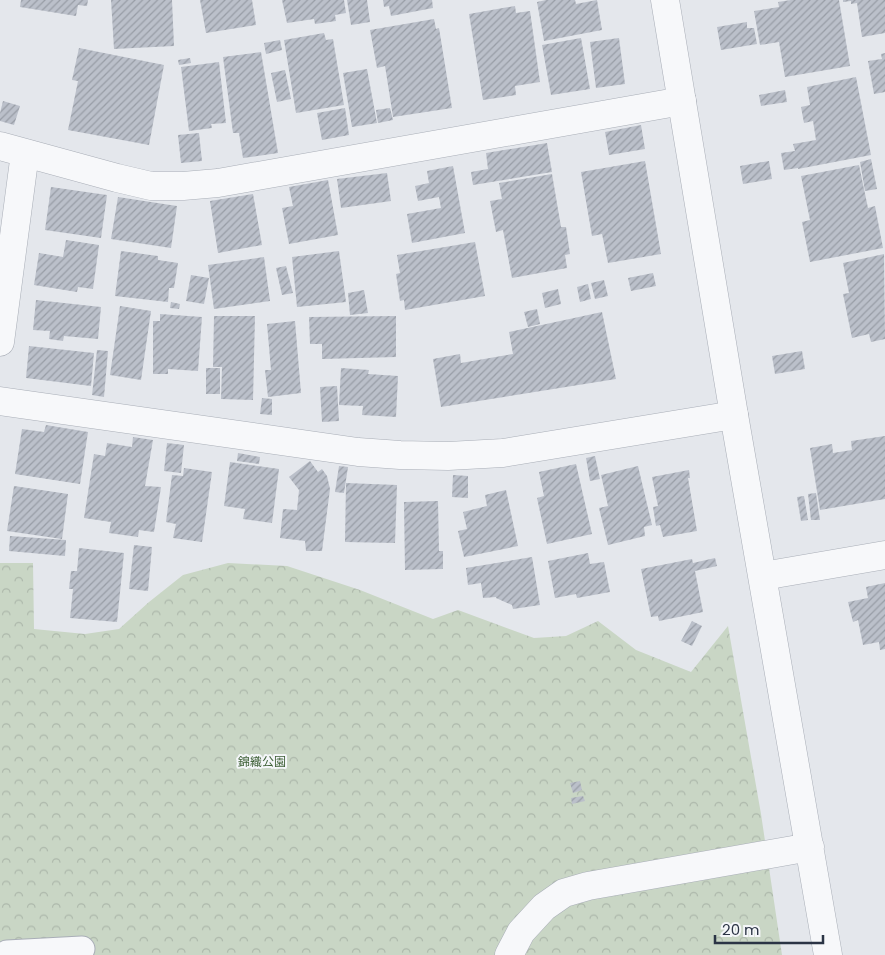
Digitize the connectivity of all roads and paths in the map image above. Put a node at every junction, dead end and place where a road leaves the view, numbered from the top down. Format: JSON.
{"nodes":[{"id":1,"x":665,"y":0,"type":"edge"},
{"id":2,"x":682,"y":101,"type":"junction"},
{"id":3,"x":12,"y":150,"type":"edge"},
{"id":4,"x":0,"y":342,"type":"edge"},
{"id":5,"x":0,"y":401,"type":"edge"},
{"id":6,"x":734,"y":414,"type":"junction"},
{"id":7,"x":885,"y":555,"type":"edge"},
{"id":8,"x":763,"y":576,"type":"junction"},
{"id":9,"x":810,"y":847,"type":"junction"},
{"id":10,"x":82,"y":949,"type":"dead end"},
{"id":11,"x":5,"y":955,"type":"edge"},
{"id":12,"x":509,"y":955,"type":"edge"},
{"id":13,"x":828,"y":955,"type":"edge"}],
"edges":[{"from":1,"to":2,"type":"street"},
{"from":2,"to":3,"type":"street"},
{"from":2,"to":6,"type":"street"},
{"from":3,"to":4,"type":"street"},
{"from":5,"to":6,"type":"street"},
{"from":6,"to":8,"type":"street"},
{"from":7,"to":8,"type":"street"},
{"from":8,"to":9,"type":"street"},
{"from":9,"to":12,"type":"street"},
{"from":9,"to":13,"type":"street"},
{"from":10,"to":11,"type":"street"}]}
